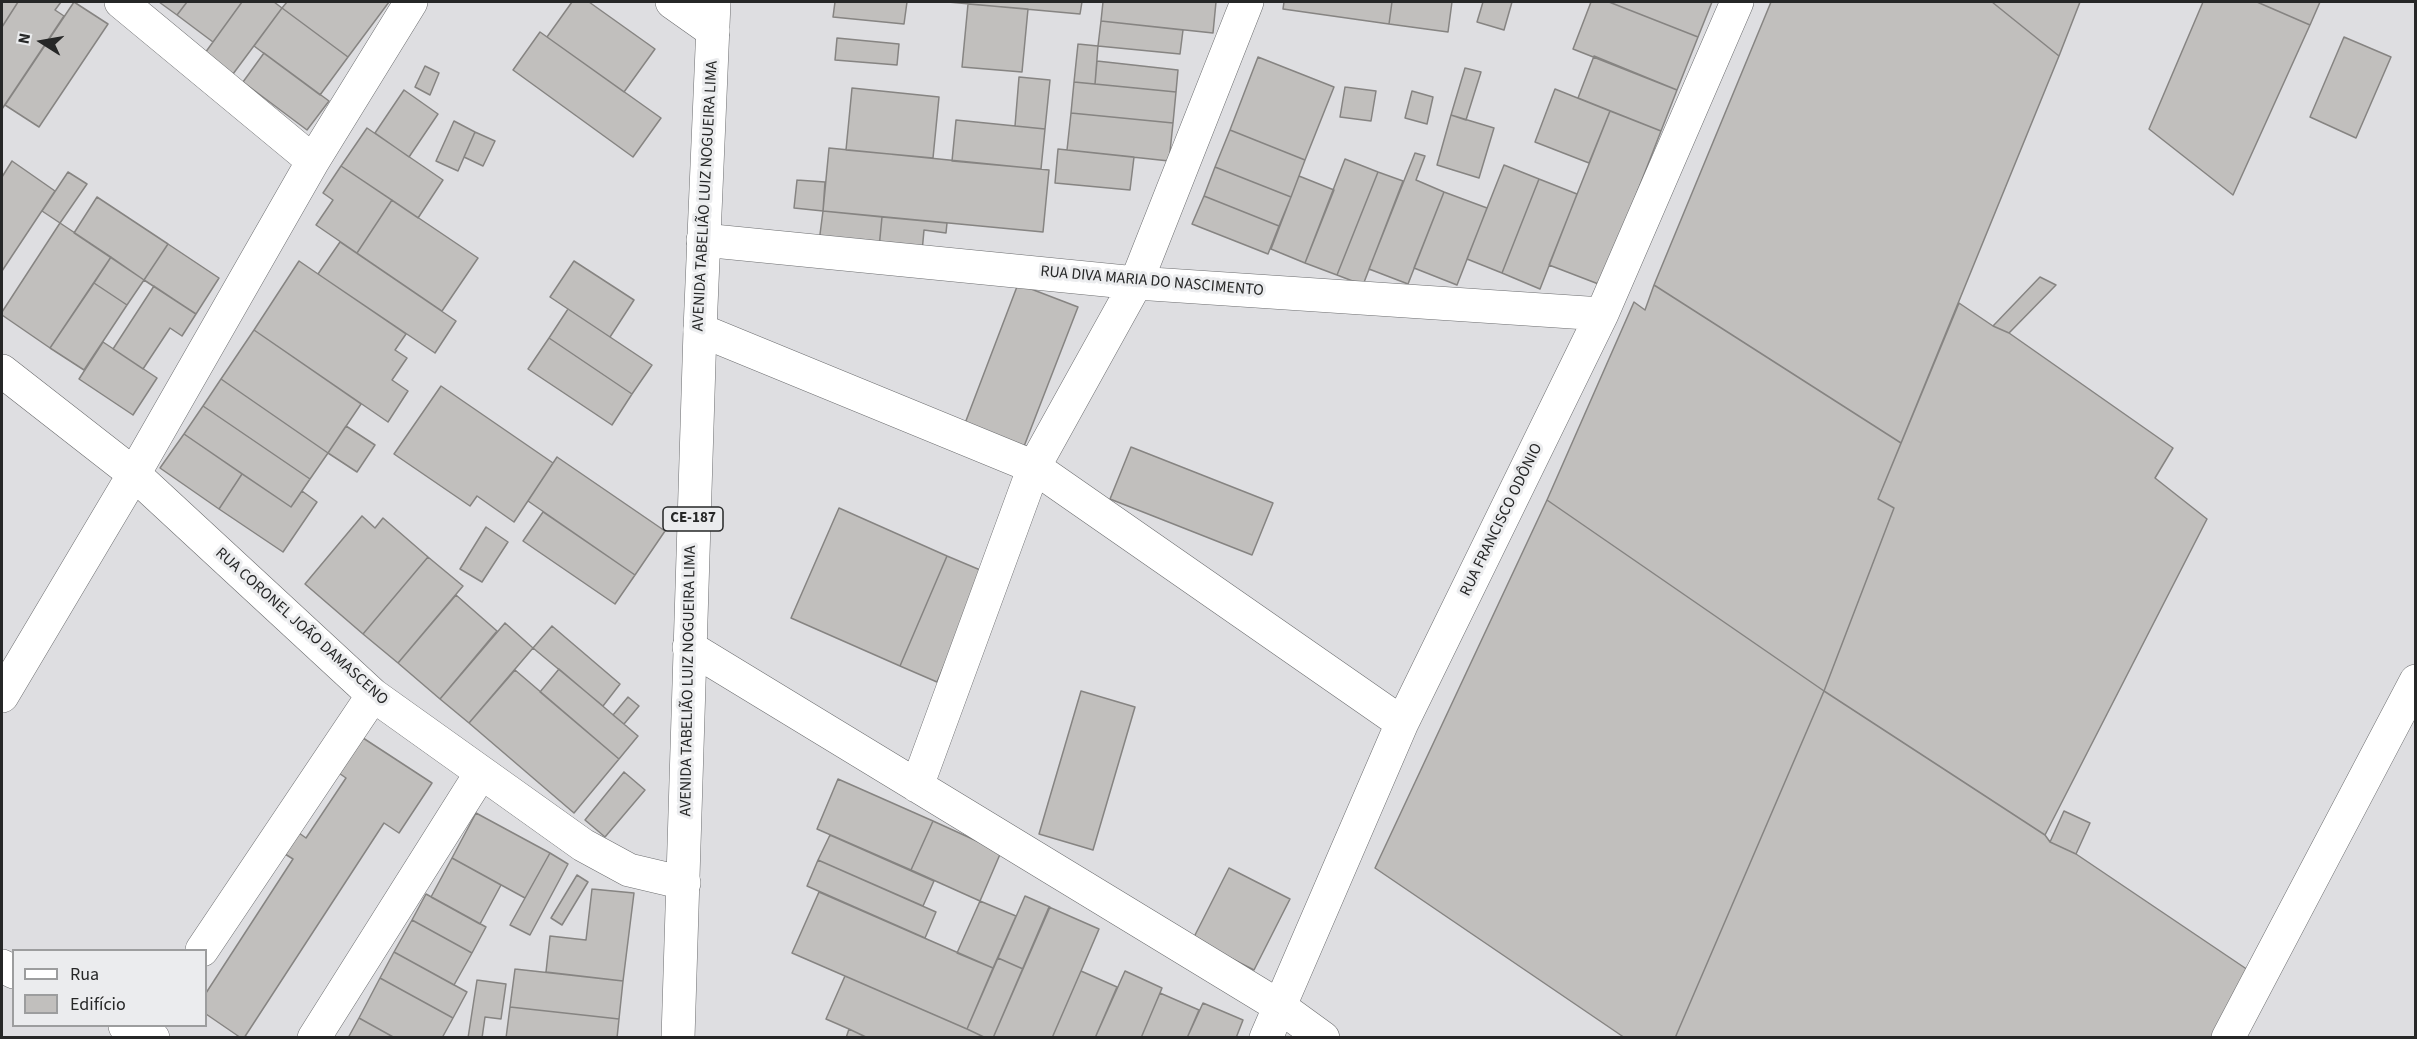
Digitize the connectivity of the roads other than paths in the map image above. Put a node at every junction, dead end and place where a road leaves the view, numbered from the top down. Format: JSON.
{"nodes":[{"id":1,"x":121,"y":2,"type":"edge"},
{"id":2,"x":411,"y":2,"type":"edge"},
{"id":3,"x":672,"y":2,"type":"edge"},
{"id":4,"x":1247,"y":2,"type":"edge"},
{"id":5,"x":1737,"y":2,"type":"edge"},
{"id":6,"x":714,"y":16,"type":"edge"},
{"id":7,"x":313,"y":161,"type":"junction"},
{"id":8,"x":703,"y":240,"type":"junction"},
{"id":9,"x":1136,"y":283,"type":"junction"},
{"id":10,"x":1602,"y":314,"type":"junction"},
{"id":11,"x":700,"y":330,"type":"junction"},
{"id":12,"x":2,"y":371,"type":"edge"},
{"id":13,"x":1034,"y":467,"type":"junction"},
{"id":14,"x":134,"y":474,"type":"junction"},
{"id":15,"x":689,"y":647,"type":"junction"},
{"id":16,"x":2415,"y":681,"type":"edge"},
{"id":17,"x":373,"y":695,"type":"junction"},
{"id":18,"x":2,"y":696,"type":"edge"},
{"id":19,"x":1402,"y":723,"type":"junction"},
{"id":20,"x":481,"y":773,"type":"junction"},
{"id":21,"x":917,"y":786,"type":"junction"},
{"id":22,"x":684,"y":883,"type":"junction"},
{"id":23,"x":203,"y":949,"type":"edge"},
{"id":24,"x":1278,"y":1006,"type":"junction"},
{"id":25,"x":314,"y":1038,"type":"edge"},
{"id":26,"x":678,"y":1038,"type":"edge"},
{"id":27,"x":1266,"y":1038,"type":"edge"},
{"id":28,"x":1323,"y":1038,"type":"edge"},
{"id":29,"x":2228,"y":1038,"type":"edge"}],
"edges":[{"from":1,"to":7,"type":"main road"},
{"from":2,"to":7,"type":"main road"},
{"from":3,"to":6,"type":"main road"},
{"from":4,"to":9,"type":"main road"},
{"from":5,"to":10,"type":"main road","name":"RUA FRANCISCO ODÔNIO"},
{"from":6,"to":8,"type":"main road","name":"AVENIDA TABELIÃO LUIZ NOGUEIRA LIMA","number":"CE-187"},
{"from":7,"to":14,"type":"main road"},
{"from":8,"to":9,"type":"main road","name":"RUA DIVA MARIA DO NASCIMENTO"},
{"from":8,"to":11,"type":"main road","name":"AVENIDA TABELIÃO LUIZ NOGUEIRA LIMA","number":"CE-187"},
{"from":9,"to":10,"type":"main road","name":"RUA DIVA MARIA DO NASCIMENTO"},
{"from":9,"to":13,"type":"main road"},
{"from":10,"to":19,"type":"main road","name":"RUA FRANCISCO ODÔNIO"},
{"from":11,"to":13,"type":"main road"},
{"from":11,"to":15,"type":"main road","name":"AVENIDA TABELIÃO LUIZ NOGUEIRA LIMA","number":"CE-187"},
{"from":12,"to":14,"type":"main road","name":"RUA CORONEL JOÃO DAMASCENO"},
{"from":13,"to":19,"type":"main road"},
{"from":13,"to":21,"type":"main road"},
{"from":14,"to":17,"type":"main road","name":"RUA CORONEL JOÃO DAMASCENO"},
{"from":14,"to":18,"type":"main road"},
{"from":15,"to":21,"type":"main road"},
{"from":15,"to":22,"type":"main road","name":"AVENIDA TABELIÃO LUIZ NOGUEIRA LIMA","number":"CE-187"},
{"from":16,"to":29,"type":"main road"},
{"from":17,"to":20,"type":"main road","name":"RUA CORONEL JOÃO DAMASCENO"},
{"from":17,"to":23,"type":"main road"},
{"from":19,"to":24,"type":"main road","name":"RUA FRANCISCO ODÔNIO"},
{"from":20,"to":22,"type":"main road","name":"RUA CORONEL JOÃO DAMASCENO"},
{"from":20,"to":25,"type":"main road"},
{"from":21,"to":24,"type":"main road"},
{"from":22,"to":26,"type":"main road","name":"AVENIDA TABELIÃO LUIZ NOGUEIRA LIMA","number":"CE-187"},
{"from":24,"to":27,"type":"main road","name":"RUA FRANCISCO ODÔNIO"},
{"from":24,"to":28,"type":"main road"}]}
